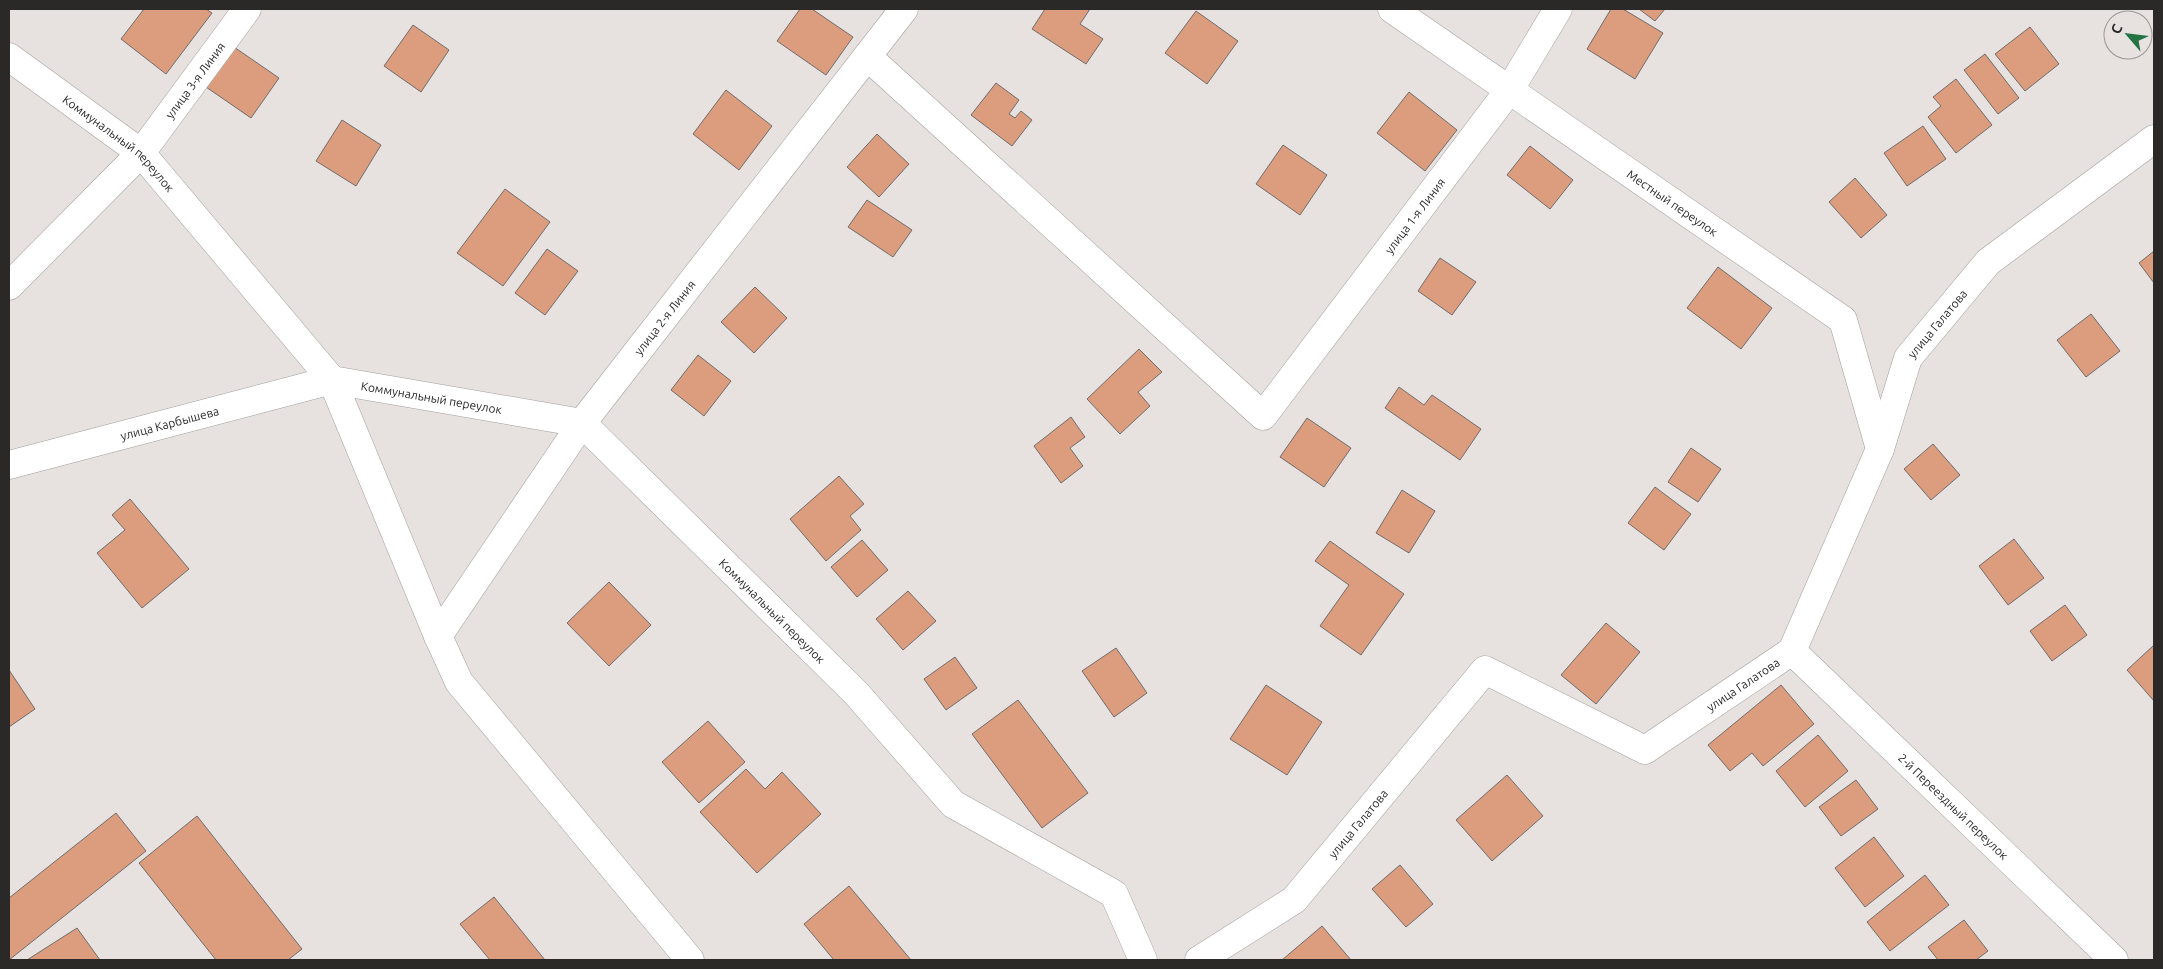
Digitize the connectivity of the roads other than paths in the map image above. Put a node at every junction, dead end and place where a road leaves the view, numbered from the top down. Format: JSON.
{"nodes":[{"id":1,"x":248,"y":9,"type":"edge"},
{"id":2,"x":904,"y":9,"type":"edge"},
{"id":3,"x":1392,"y":9,"type":"edge"},
{"id":4,"x":1558,"y":9,"type":"edge"},
{"id":5,"x":9,"y":56,"type":"edge"},
{"id":6,"x":868,"y":57,"type":"junction"},
{"id":7,"x":1510,"y":89,"type":"junction"},
{"id":8,"x":2154,"y":139,"type":"edge"},
{"id":9,"x":141,"y":153,"type":"junction"},
{"id":10,"x":9,"y":286,"type":"edge"},
{"id":11,"x":332,"y":380,"type":"junction"},
{"id":12,"x":582,"y":423,"type":"junction"},
{"id":13,"x":1880,"y":450,"type":"junction"},
{"id":14,"x":9,"y":466,"type":"edge"},
{"id":15,"x":438,"y":636,"type":"junction"},
{"id":16,"x":1792,"y":651,"type":"junction"},
{"id":17,"x":690,"y":960,"type":"edge"},
{"id":18,"x":1143,"y":960,"type":"edge"},
{"id":19,"x":1199,"y":960,"type":"edge"},
{"id":20,"x":2114,"y":960,"type":"edge"}],
"edges":[{"from":1,"to":9,"type":"street","name":"улица 3-я Линия"},
{"from":2,"to":6,"type":"street","name":"улица 2-я Линия"},
{"from":3,"to":7,"type":"street","name":"Местный переулок"},
{"from":4,"to":7,"type":"street","name":"улица 1-я Линия"},
{"from":5,"to":9,"type":"street","name":"Коммунальный переулок"},
{"from":6,"to":7,"type":"street","name":"улица 1-я Линия"},
{"from":6,"to":12,"type":"street","name":"улица 2-я Линия"},
{"from":7,"to":13,"type":"street","name":"Местный переулок"},
{"from":8,"to":13,"type":"street","name":"улица Галатова"},
{"from":9,"to":10,"type":"street","name":"улица 3-я Линия"},
{"from":9,"to":11,"type":"street","name":"Коммунальный переулок"},
{"from":11,"to":12,"type":"street","name":"Коммунальный переулок"},
{"from":11,"to":14,"type":"street","name":"улица Карбышева"},
{"from":11,"to":15,"type":"street","name":"Коммунальный переулок"},
{"from":12,"to":15,"type":"street","name":"улица 2-я Линия"},
{"from":12,"to":18,"type":"street","name":"Коммунальный переулок"},
{"from":13,"to":16,"type":"street","name":"улица Галатова"},
{"from":15,"to":17,"type":"street","name":"Коммунальный переулок"},
{"from":16,"to":19,"type":"street","name":"улица Галатова"},
{"from":16,"to":20,"type":"street","name":"2-й Переездный переулок"}]}
